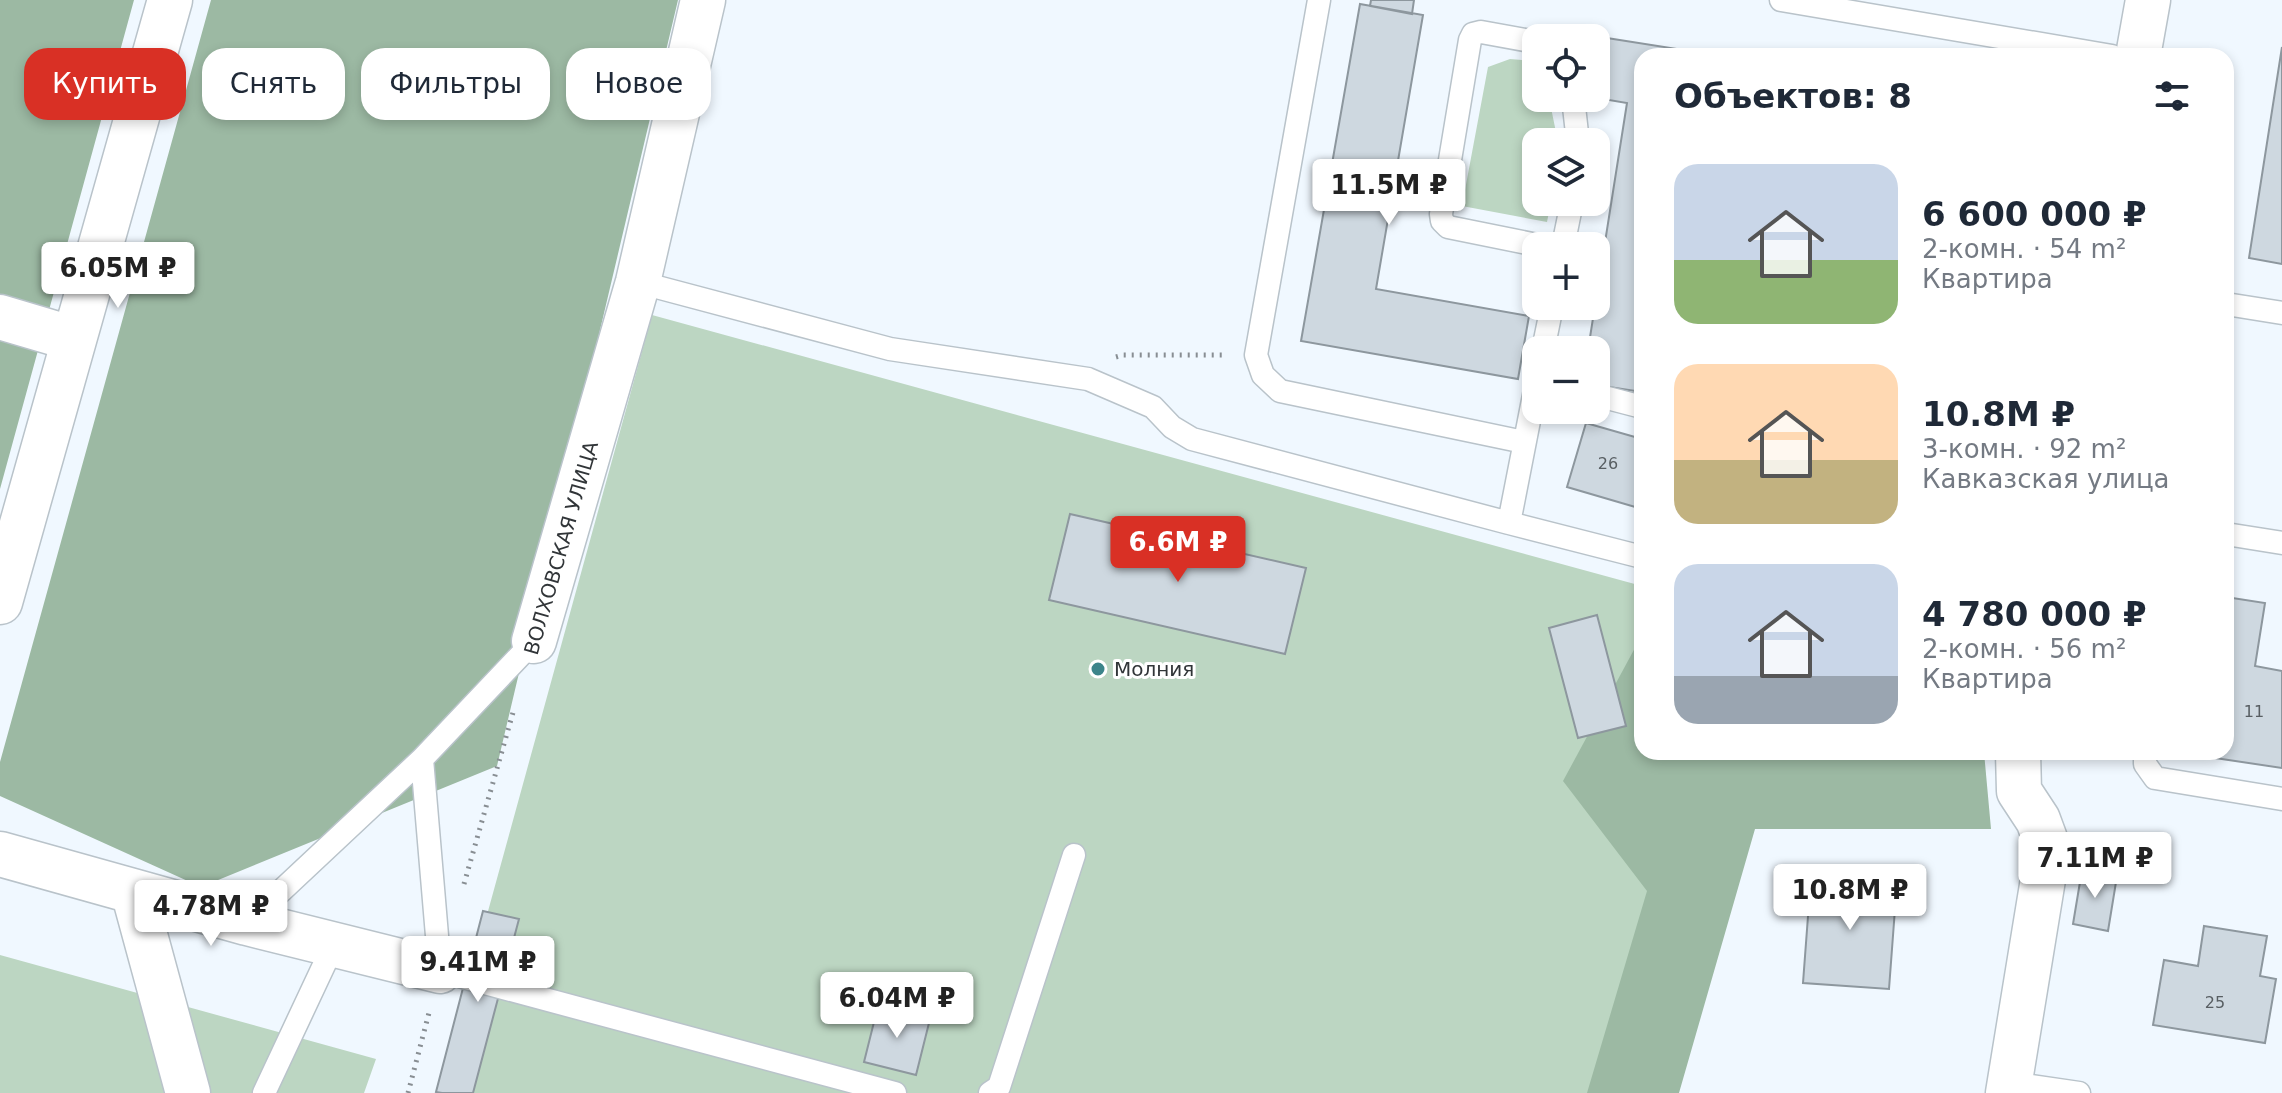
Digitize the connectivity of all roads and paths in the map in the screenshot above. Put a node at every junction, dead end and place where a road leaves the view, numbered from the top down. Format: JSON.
{"nodes":[{"id":1,"x":170,"y":0,"type":"edge"},
{"id":2,"x":703,"y":0,"type":"edge"},
{"id":3,"x":1319,"y":0,"type":"edge"},
{"id":4,"x":1781,"y":0,"type":"edge"},
{"id":5,"x":2148,"y":0,"type":"edge"},
{"id":6,"x":1522,"y":39,"type":"edge"},
{"id":7,"x":2065,"y":48,"type":"edge"},
{"id":8,"x":2139,"y":48,"type":"edge"},
{"id":9,"x":1522,"y":242,"type":"edge"},
{"id":10,"x":638,"y":282,"type":"junction"},
{"id":11,"x":2234,"y":305,"type":"edge"},
{"id":12,"x":2282,"y":313,"type":"edge"},
{"id":13,"x":0,"y":317,"type":"edge"},
{"id":14,"x":74,"y":339,"type":"junction"},
{"id":15,"x":1256,"y":355,"type":"junction"},
{"id":16,"x":1088,"y":379,"type":"junction"},
{"id":17,"x":1610,"y":399,"type":"edge"},
{"id":18,"x":1634,"y":405,"type":"edge"},
{"id":19,"x":1528,"y":424,"type":"edge"},
{"id":20,"x":1524,"y":442,"type":"junction"},
{"id":21,"x":1509,"y":523,"type":"junction"},
{"id":22,"x":2234,"y":535,"type":"edge"},
{"id":23,"x":2282,"y":543,"type":"edge"},
{"id":24,"x":1634,"y":555,"type":"edge"},
{"id":25,"x":0,"y":602,"type":"edge"},
{"id":26,"x":534,"y":641,"type":"junction"},
{"id":27,"x":422,"y":759,"type":"junction"},
{"id":28,"x":2018,"y":760,"type":"edge"},
{"id":29,"x":2145,"y":760,"type":"edge"},
{"id":30,"x":2282,"y":799,"type":"edge"},
{"id":31,"x":0,"y":854,"type":"edge"},
{"id":32,"x":1074,"y":855,"type":"dead end"},
{"id":33,"x":133,"y":891,"type":"junction"},
{"id":34,"x":460,"y":898,"type":"dead end"},
{"id":35,"x":247,"y":923,"type":"junction"},
{"id":36,"x":333,"y":946,"type":"junction"},
{"id":37,"x":440,"y":971,"type":"junction"},
{"id":38,"x":2009,"y":1088,"type":"edge"},
{"id":39,"x":188,"y":1093,"type":"edge"},
{"id":40,"x":264,"y":1093,"type":"edge"},
{"id":41,"x":408,"y":1093,"type":"edge"},
{"id":42,"x":895,"y":1093,"type":"edge"},
{"id":43,"x":990,"y":1093,"type":"edge"},
{"id":44,"x":2079,"y":1093,"type":"edge"}],
"edges":[{"from":1,"to":14,"type":"street"},
{"from":2,"to":10,"type":"street","name":"ВОЛХОВСКАЯ УЛИЦА"},
{"from":3,"to":15,"type":"lane"},
{"from":4,"to":7,"type":"lane"},
{"from":5,"to":8,"type":"street"},
{"from":6,"to":9,"type":"lane"},
{"from":10,"to":16,"type":"lane"},
{"from":10,"to":26,"type":"street","name":"ВОЛХОВСКАЯ УЛИЦА"},
{"from":11,"to":12,"type":"lane"},
{"from":13,"to":14,"type":"street"},
{"from":14,"to":25,"type":"street"},
{"from":15,"to":16,"type":"path"},
{"from":15,"to":20,"type":"lane"},
{"from":16,"to":21,"type":"lane"},
{"from":17,"to":18,"type":"lane"},
{"from":19,"to":20,"type":"lane"},
{"from":20,"to":21,"type":"lane"},
{"from":21,"to":24,"type":"lane"},
{"from":22,"to":23,"type":"lane"},
{"from":26,"to":27,"type":"lane"},
{"from":26,"to":34,"type":"path","name":"ВОЛХОВСКАЯ УЛИЦА"},
{"from":27,"to":35,"type":"lane"},
{"from":27,"to":37,"type":"lane"},
{"from":28,"to":38,"type":"street"},
{"from":29,"to":30,"type":"lane"},
{"from":31,"to":33,"type":"street"},
{"from":32,"to":43,"type":"lane"},
{"from":33,"to":35,"type":"street"},
{"from":33,"to":39,"type":"street"},
{"from":35,"to":36,"type":"street"},
{"from":36,"to":37,"type":"street"},
{"from":36,"to":40,"type":"lane"},
{"from":37,"to":41,"type":"path"},
{"from":37,"to":42,"type":"lane"},
{"from":38,"to":44,"type":"lane"}]}
